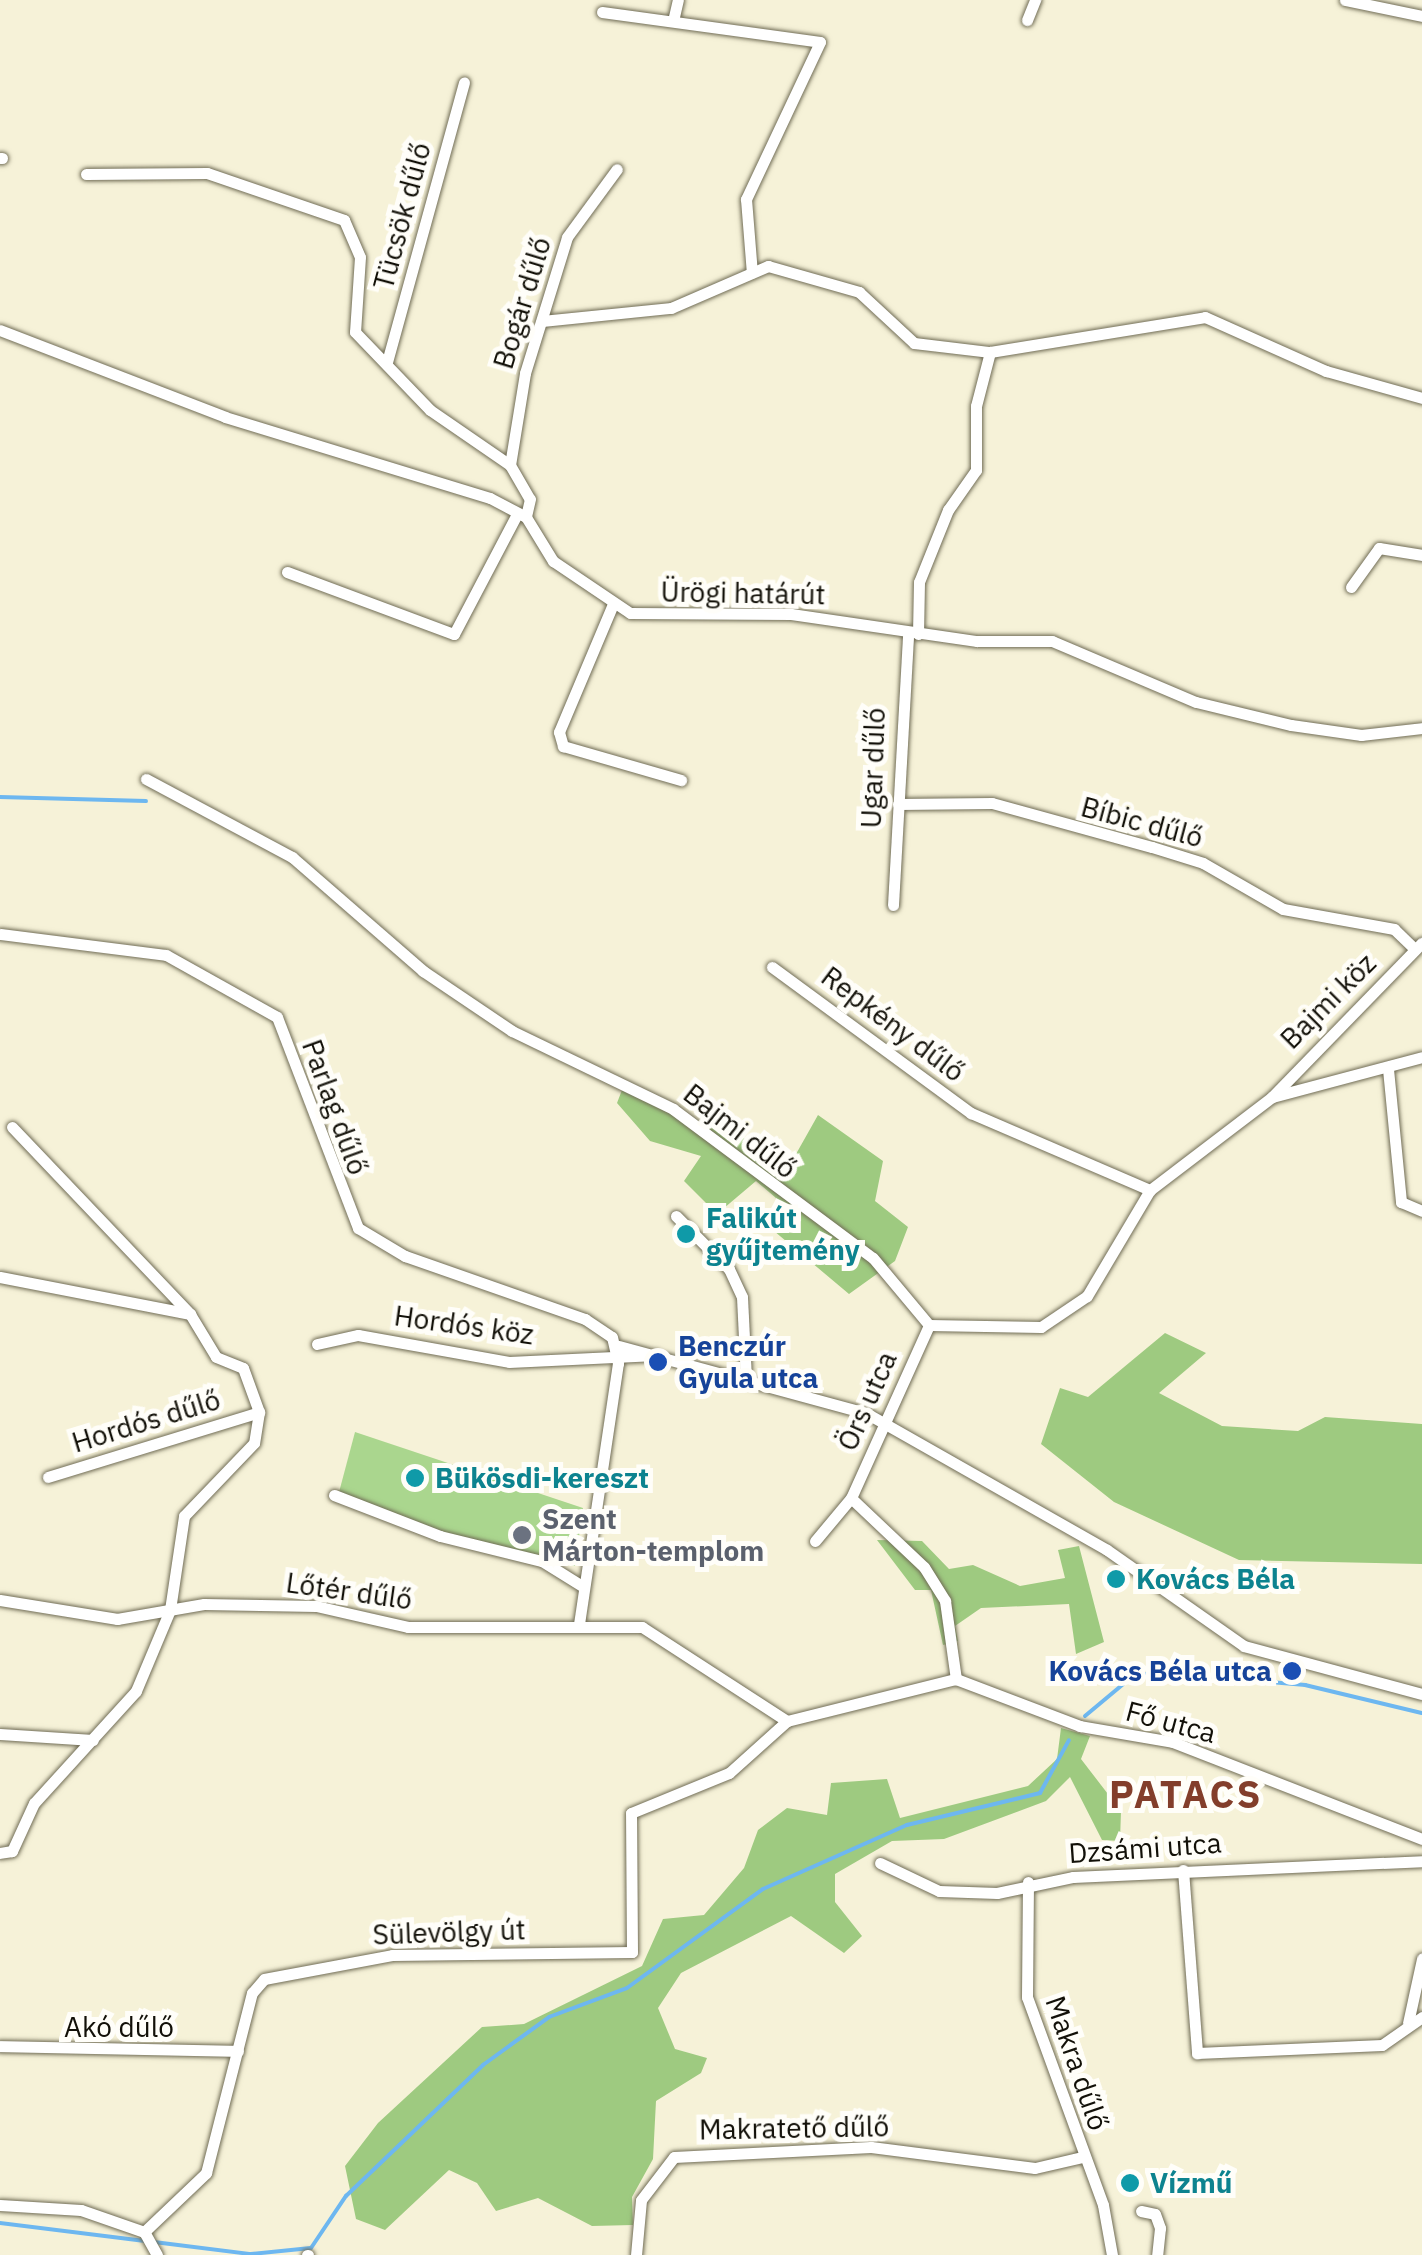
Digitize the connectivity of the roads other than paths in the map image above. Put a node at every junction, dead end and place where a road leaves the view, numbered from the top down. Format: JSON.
{"nodes":[{"id":1,"x":678,"y":0,"type":"edge"},
{"id":2,"x":1035,"y":0,"type":"edge"},
{"id":3,"x":1345,"y":0,"type":"edge"},
{"id":4,"x":602,"y":12,"type":"dead end"},
{"id":5,"x":1422,"y":16,"type":"edge"},
{"id":6,"x":1027,"y":20,"type":"dead end"},
{"id":7,"x":672,"y":21,"type":"junction"},
{"id":8,"x":464,"y":82,"type":"dead end"},
{"id":9,"x":617,"y":169,"type":"dead end"},
{"id":10,"x":86,"y":174,"type":"dead end"},
{"id":11,"x":752,"y":272,"type":"junction"},
{"id":12,"x":542,"y":320,"type":"junction"},
{"id":13,"x":0,"y":330,"type":"edge"},
{"id":14,"x":990,"y":352,"type":"junction"},
{"id":15,"x":386,"y":362,"type":"junction"},
{"id":16,"x":1422,"y":398,"type":"edge"},
{"id":17,"x":510,"y":465,"type":"junction"},
{"id":18,"x":521,"y":515,"type":"junction"},
{"id":19,"x":1422,"y":555,"type":"edge"},
{"id":20,"x":287,"y":572,"type":"dead end"},
{"id":21,"x":1351,"y":587,"type":"dead end"},
{"id":22,"x":613,"y":604,"type":"junction"},
{"id":23,"x":913,"y":634,"type":"junction"},
{"id":24,"x":1422,"y":728,"type":"edge"},
{"id":25,"x":146,"y":779,"type":"dead end"},
{"id":26,"x":682,"y":780,"type":"dead end"},
{"id":27,"x":898,"y":804,"type":"junction"},
{"id":28,"x":893,"y":905,"type":"dead end"},
{"id":29,"x":0,"y":934,"type":"edge"},
{"id":30,"x":1419,"y":946,"type":"edge"},
{"id":31,"x":772,"y":967,"type":"dead end"},
{"id":32,"x":1422,"y":1057,"type":"edge"},
{"id":33,"x":1388,"y":1069,"type":"junction"},
{"id":34,"x":1272,"y":1097,"type":"junction"},
{"id":35,"x":12,"y":1127,"type":"dead end"},
{"id":36,"x":1150,"y":1190,"type":"junction"},
{"id":37,"x":1422,"y":1211,"type":"edge"},
{"id":38,"x":676,"y":1216,"type":"dead end"},
{"id":39,"x":0,"y":1277,"type":"edge"},
{"id":40,"x":190,"y":1314,"type":"junction"},
{"id":41,"x":929,"y":1325,"type":"junction"},
{"id":42,"x":615,"y":1342,"type":"junction"},
{"id":43,"x":317,"y":1344,"type":"dead end"},
{"id":44,"x":665,"y":1353,"type":"junction"},
{"id":45,"x":618,"y":1362,"type":"junction"},
{"id":46,"x":746,"y":1380,"type":"junction"},
{"id":47,"x":259,"y":1412,"type":"junction"},
{"id":48,"x":886,"y":1423,"type":"junction"},
{"id":49,"x":48,"y":1478,"type":"dead end"},
{"id":50,"x":334,"y":1495,"type":"dead end"},
{"id":51,"x":851,"y":1498,"type":"junction"},
{"id":52,"x":815,"y":1541,"type":"dead end"},
{"id":53,"x":582,"y":1586,"type":"junction"},
{"id":54,"x":0,"y":1600,"type":"edge"},
{"id":55,"x":170,"y":1610,"type":"junction"},
{"id":56,"x":579,"y":1623,"type":"junction"},
{"id":57,"x":956,"y":1679,"type":"junction"},
{"id":58,"x":1422,"y":1694,"type":"edge"},
{"id":59,"x":787,"y":1721,"type":"junction"},
{"id":60,"x":0,"y":1734,"type":"edge"},
{"id":61,"x":94,"y":1740,"type":"junction"},
{"id":62,"x":1422,"y":1839,"type":"edge"},
{"id":63,"x":0,"y":1853,"type":"edge"},
{"id":64,"x":1422,"y":1861,"type":"edge"},
{"id":65,"x":880,"y":1863,"type":"dead end"},
{"id":66,"x":1183,"y":1870,"type":"junction"},
{"id":67,"x":1028,"y":1882,"type":"junction"},
{"id":68,"x":1422,"y":1958,"type":"edge"},
{"id":69,"x":1422,"y":2017,"type":"edge"},
{"id":70,"x":1408,"y":2023,"type":"junction"},
{"id":71,"x":0,"y":2046,"type":"edge"},
{"id":72,"x":238,"y":2051,"type":"junction"},
{"id":73,"x":1082,"y":2156,"type":"junction"},
{"id":74,"x":0,"y":2205,"type":"edge"},
{"id":75,"x":1140,"y":2210,"type":"dead end"},
{"id":76,"x":144,"y":2238,"type":"junction"},
{"id":77,"x":157,"y":2255,"type":"edge"},
{"id":78,"x":636,"y":2255,"type":"edge"},
{"id":79,"x":1112,"y":2255,"type":"edge"},
{"id":80,"x":1157,"y":2255,"type":"edge"}],
"edges":[{"from":1,"to":7,"type":"street"},
{"from":2,"to":6,"type":"street"},
{"from":3,"to":5,"type":"street"},
{"from":4,"to":7,"type":"street"},
{"from":7,"to":11,"type":"street"},
{"from":8,"to":15,"type":"street","name":"Tücsök dűlő"},
{"from":9,"to":12,"type":"street","name":"Bogár dűlő"},
{"from":10,"to":15,"type":"street"},
{"from":11,"to":12,"type":"street"},
{"from":11,"to":14,"type":"street"},
{"from":12,"to":17,"type":"street","name":"Bogár dűlő"},
{"from":13,"to":18,"type":"street"},
{"from":14,"to":16,"type":"street"},
{"from":14,"to":23,"type":"street","name":"Ugar dűlő"},
{"from":15,"to":17,"type":"street"},
{"from":17,"to":18,"type":"street","name":"Ürögi határút"},
{"from":18,"to":20,"type":"street"},
{"from":18,"to":22,"type":"street","name":"Ürögi határút"},
{"from":19,"to":21,"type":"street"},
{"from":22,"to":23,"type":"street","name":"Ürögi határút"},
{"from":22,"to":26,"type":"street"},
{"from":23,"to":24,"type":"street","name":"Ürögi határút"},
{"from":23,"to":27,"type":"street","name":"Ugar dűlő"},
{"from":25,"to":41,"type":"street","name":"Bajmi dűlő"},
{"from":27,"to":28,"type":"street","name":"Ugar dűlő"},
{"from":27,"to":30,"type":"street","name":"Bíbic dűlő"},
{"from":29,"to":42,"type":"street","name":"Parlag dűlő"},
{"from":30,"to":34,"type":"street","name":"Bajmi köz"},
{"from":31,"to":36,"type":"street","name":"Repkény dűlő"},
{"from":32,"to":33,"type":"street"},
{"from":33,"to":34,"type":"street"},
{"from":33,"to":37,"type":"street"},
{"from":34,"to":36,"type":"street"},
{"from":35,"to":40,"type":"street"},
{"from":36,"to":41,"type":"street"},
{"from":38,"to":46,"type":"street"},
{"from":39,"to":40,"type":"street"},
{"from":40,"to":47,"type":"street","name":"Hordós dűlő"},
{"from":41,"to":48,"type":"street","name":"Örs utca"},
{"from":42,"to":44,"type":"street"},
{"from":42,"to":45,"type":"street"},
{"from":43,"to":45,"type":"street","name":"Hordós köz"},
{"from":44,"to":45,"type":"street","name":"Hordós köz"},
{"from":44,"to":46,"type":"street"},
{"from":45,"to":53,"type":"street"},
{"from":46,"to":48,"type":"street"},
{"from":47,"to":49,"type":"street","name":"Hordós dűlő"},
{"from":47,"to":55,"type":"street","name":"Hordós dűlő"},
{"from":48,"to":51,"type":"street","name":"Örs utca"},
{"from":48,"to":58,"type":"street"},
{"from":50,"to":53,"type":"street"},
{"from":51,"to":52,"type":"street","name":"Örs utca"},
{"from":51,"to":57,"type":"street"},
{"from":53,"to":56,"type":"street"},
{"from":54,"to":55,"type":"street","name":"Lőtér dűlő"},
{"from":55,"to":56,"type":"street","name":"Lőtér dűlő"},
{"from":55,"to":61,"type":"street","name":"Hordós dűlő"},
{"from":56,"to":59,"type":"street","name":"Lőtér dűlő"},
{"from":57,"to":59,"type":"street"},
{"from":57,"to":62,"type":"street","name":"Fő utca"},
{"from":59,"to":72,"type":"street","name":"Sülevölgy út"},
{"from":60,"to":61,"type":"street"},
{"from":61,"to":63,"type":"street","name":"Hordós dűlő"},
{"from":64,"to":66,"type":"street","name":"Dzsámi utca"},
{"from":65,"to":67,"type":"street","name":"Dzsámi utca"},
{"from":66,"to":67,"type":"street","name":"Dzsámi utca"},
{"from":66,"to":70,"type":"street"},
{"from":67,"to":73,"type":"street","name":"Makra dűlő"},
{"from":68,"to":70,"type":"street"},
{"from":69,"to":70,"type":"street"},
{"from":71,"to":72,"type":"street","name":"Akó dűlő"},
{"from":72,"to":76,"type":"street","name":"Sülevölgy út"},
{"from":73,"to":78,"type":"street","name":"Makratető dűlő"},
{"from":73,"to":79,"type":"street","name":"Makra dűlő"},
{"from":74,"to":76,"type":"street"},
{"from":75,"to":80,"type":"street"},
{"from":76,"to":77,"type":"street"}]}
